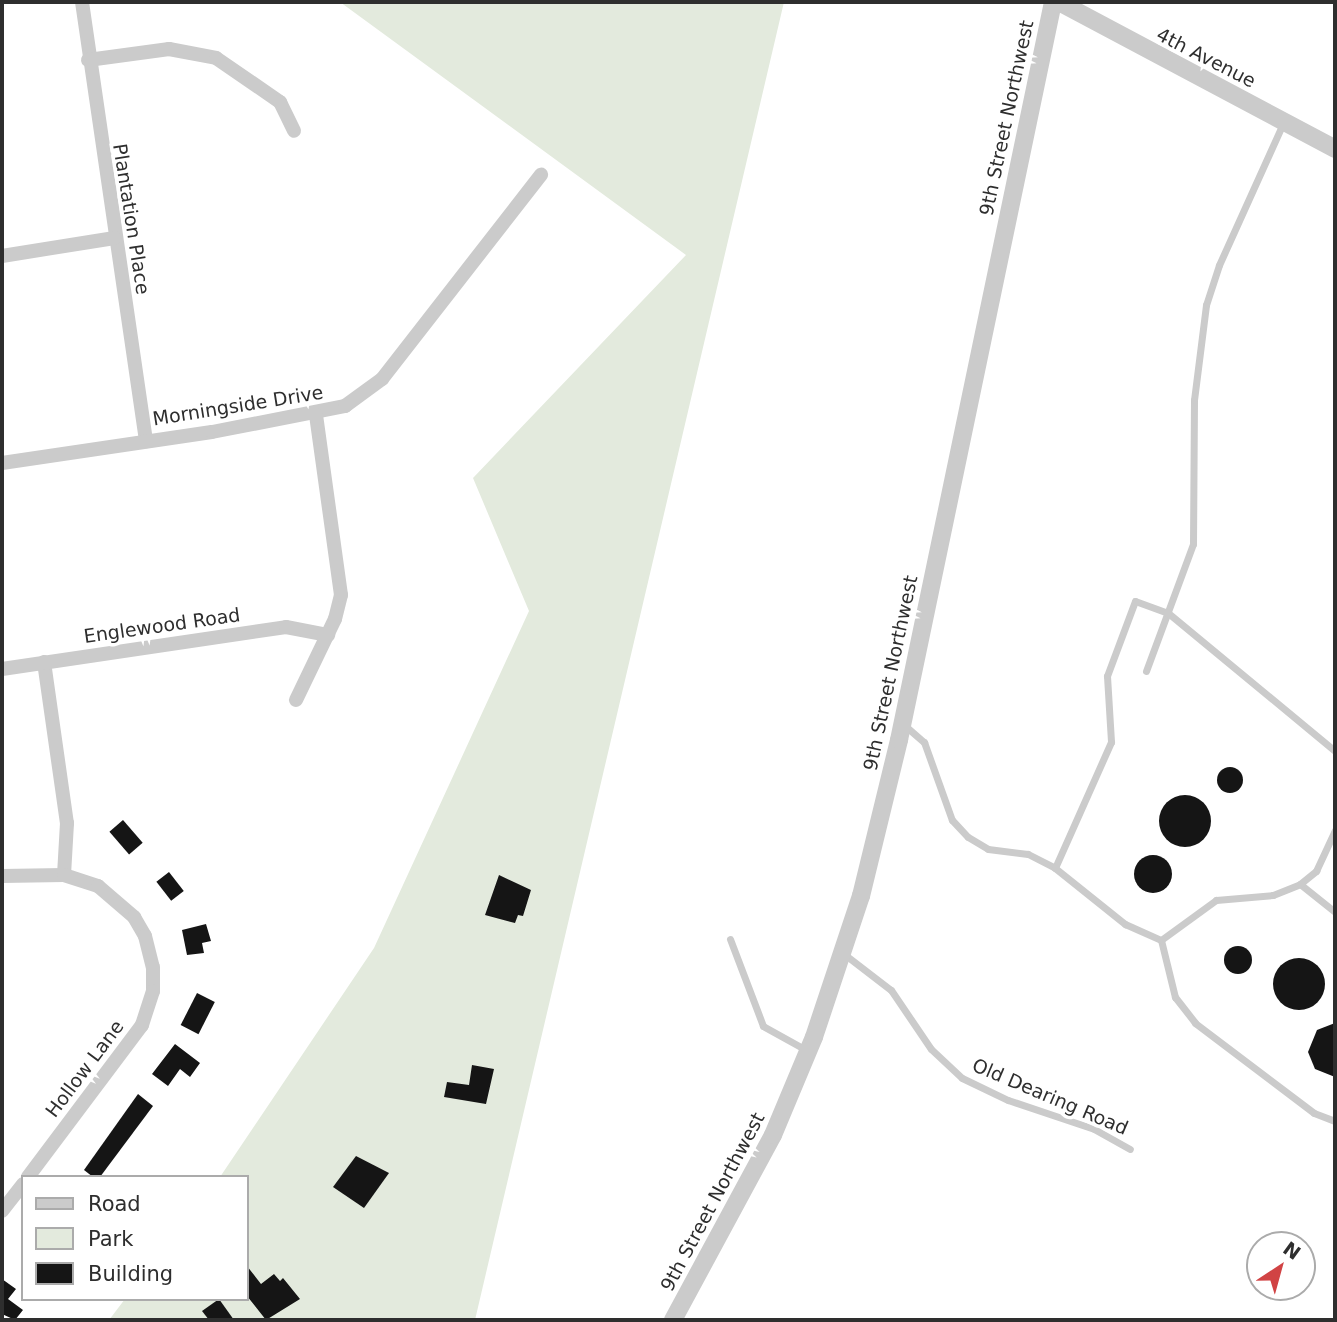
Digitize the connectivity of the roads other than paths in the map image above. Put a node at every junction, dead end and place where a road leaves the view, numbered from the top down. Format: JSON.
{"nodes":[{"id":1,"x":82,"y":2,"type":"edge"},
{"id":2,"x":1053,"y":2,"type":"edge"},
{"id":3,"x":1059,"y":2,"type":"edge"},
{"id":4,"x":88,"y":60,"type":"junction"},
{"id":5,"x":1284,"y":122,"type":"junction"},
{"id":6,"x":294,"y":131,"type":"dead end"},
{"id":7,"x":1335,"y":149,"type":"edge"},
{"id":8,"x":541,"y":175,"type":"dead end"},
{"id":9,"x":115,"y":239,"type":"junction"},
{"id":10,"x":2,"y":256,"type":"edge"},
{"id":11,"x":316,"y":415,"type":"junction"},
{"id":12,"x":146,"y":441,"type":"junction"},
{"id":13,"x":2,"y":463,"type":"edge"},
{"id":14,"x":1168,"y":613,"type":"junction"},
{"id":15,"x":328,"y":635,"type":"junction"},
{"id":16,"x":44,"y":662,"type":"junction"},
{"id":17,"x":2,"y":669,"type":"edge"},
{"id":18,"x":1146,"y":671,"type":"dead end"},
{"id":19,"x":296,"y":700,"type":"dead end"},
{"id":20,"x":902,"y":724,"type":"junction"},
{"id":21,"x":1335,"y":751,"type":"edge"},
{"id":22,"x":1335,"y":830,"type":"edge"},
{"id":23,"x":1055,"y":869,"type":"junction"},
{"id":24,"x":64,"y":875,"type":"junction"},
{"id":25,"x":2,"y":876,"type":"edge"},
{"id":26,"x":1300,"y":884,"type":"junction"},
{"id":27,"x":1335,"y":912,"type":"edge"},
{"id":28,"x":730,"y":939,"type":"dead end"},
{"id":29,"x":1161,"y":940,"type":"junction"},
{"id":30,"x":843,"y":954,"type":"junction"},
{"id":31,"x":808,"y":1051,"type":"junction"},
{"id":32,"x":1335,"y":1121,"type":"edge"},
{"id":33,"x":1130,"y":1149,"type":"dead end"},
{"id":34,"x":30,"y":1175,"type":"edge"},
{"id":35,"x":21,"y":1187,"type":"edge"},
{"id":36,"x":2,"y":1211,"type":"edge"},
{"id":37,"x":673,"y":1320,"type":"edge"}],
"edges":[{"from":1,"to":4,"type":"street","name":"Plantation Place"},
{"from":2,"to":20,"type":"street","name":"9th Street Northwest"},
{"from":3,"to":5,"type":"street","name":"4th Avenue"},
{"from":4,"to":6,"type":"street"},
{"from":4,"to":9,"type":"street","name":"Plantation Place"},
{"from":5,"to":7,"type":"street","name":"4th Avenue"},
{"from":5,"to":14,"type":"lane"},
{"from":8,"to":11,"type":"street","name":"Morningside Drive"},
{"from":9,"to":10,"type":"street"},
{"from":9,"to":12,"type":"street","name":"Plantation Place"},
{"from":11,"to":12,"type":"street","name":"Morningside Drive"},
{"from":11,"to":15,"type":"street"},
{"from":12,"to":13,"type":"street","name":"Morningside Drive"},
{"from":14,"to":18,"type":"lane"},
{"from":14,"to":21,"type":"lane"},
{"from":14,"to":23,"type":"lane"},
{"from":15,"to":16,"type":"street","name":"Englewood Road"},
{"from":15,"to":19,"type":"street"},
{"from":16,"to":17,"type":"street","name":"Englewood Road"},
{"from":16,"to":24,"type":"street"},
{"from":20,"to":23,"type":"lane"},
{"from":20,"to":30,"type":"street","name":"9th Street Northwest"},
{"from":22,"to":26,"type":"lane"},
{"from":23,"to":29,"type":"lane"},
{"from":24,"to":25,"type":"street","name":"Hollow Lane"},
{"from":24,"to":34,"type":"street","name":"Hollow Lane"},
{"from":26,"to":27,"type":"lane"},
{"from":26,"to":29,"type":"lane"},
{"from":28,"to":31,"type":"lane"},
{"from":29,"to":32,"type":"lane"},
{"from":30,"to":31,"type":"street","name":"9th Street Northwest"},
{"from":30,"to":33,"type":"lane","name":"Old Dearing Road"},
{"from":31,"to":37,"type":"street","name":"9th Street Northwest"},
{"from":35,"to":36,"type":"street"}]}
